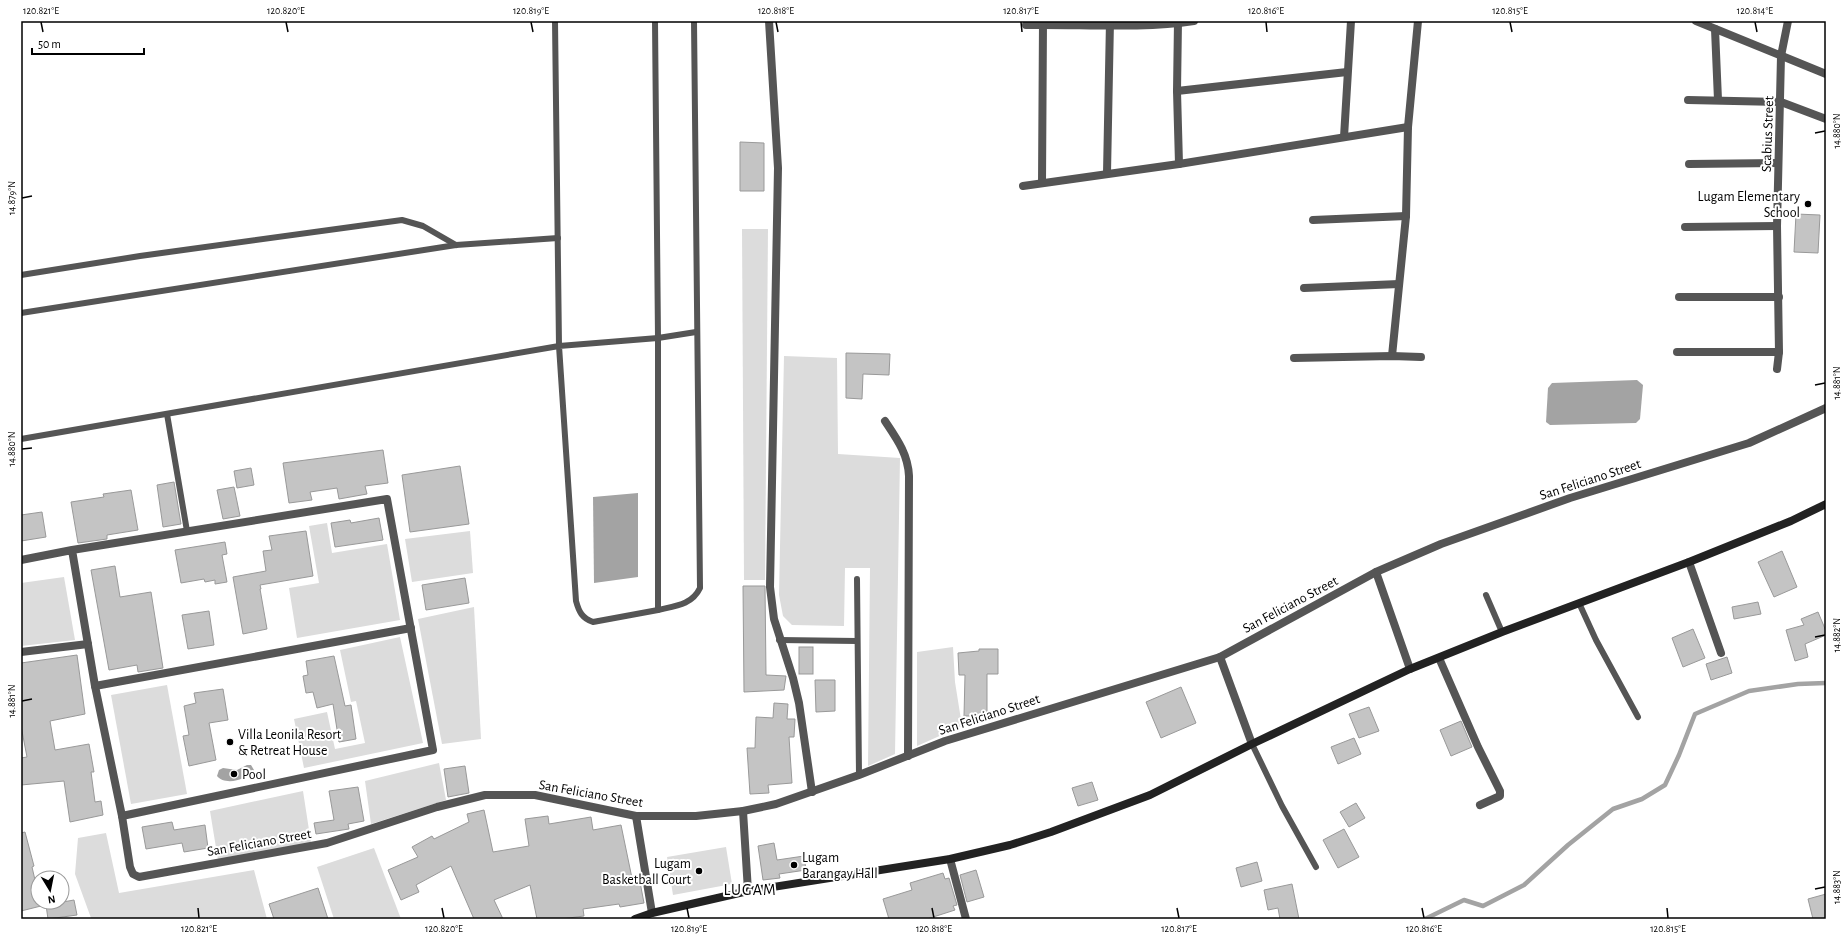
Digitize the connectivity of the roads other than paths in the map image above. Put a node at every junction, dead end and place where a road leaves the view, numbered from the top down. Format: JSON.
{"nodes":[{"id":1,"x":555,"y":21,"type":"edge"},
{"id":2,"x":655,"y":21,"type":"edge"},
{"id":3,"x":694,"y":21,"type":"edge"},
{"id":4,"x":769,"y":21,"type":"edge"},
{"id":5,"x":1194,"y":21,"type":"edge"},
{"id":6,"x":1352,"y":21,"type":"edge"},
{"id":7,"x":1418,"y":21,"type":"edge"},
{"id":8,"x":1696,"y":21,"type":"edge"},
{"id":9,"x":1788,"y":21,"type":"edge"},
{"id":10,"x":1178,"y":22,"type":"edge"},
{"id":11,"x":1043,"y":23,"type":"edge"},
{"id":12,"x":1110,"y":23,"type":"edge"},
{"id":13,"x":1026,"y":25,"type":"dead end"},
{"id":14,"x":1715,"y":28,"type":"junction"},
{"id":15,"x":1781,"y":56,"type":"junction"},
{"id":16,"x":1347,"y":72,"type":"junction"},
{"id":17,"x":1826,"y":74,"type":"edge"},
{"id":18,"x":1177,"y":91,"type":"junction"},
{"id":19,"x":1688,"y":100,"type":"dead end"},
{"id":20,"x":1718,"y":100,"type":"junction"},
{"id":21,"x":1781,"y":102,"type":"junction"},
{"id":22,"x":1826,"y":119,"type":"edge"},
{"id":23,"x":1408,"y":127,"type":"junction"},
{"id":24,"x":1344,"y":137,"type":"junction"},
{"id":25,"x":1778,"y":163,"type":"junction"},
{"id":26,"x":1179,"y":164,"type":"junction"},
{"id":27,"x":1689,"y":164,"type":"dead end"},
{"id":28,"x":1107,"y":174,"type":"junction"},
{"id":29,"x":1042,"y":183,"type":"junction"},
{"id":30,"x":1023,"y":186,"type":"dead end"},
{"id":31,"x":1406,"y":216,"type":"junction"},
{"id":32,"x":1313,"y":220,"type":"dead end"},
{"id":33,"x":1777,"y":226,"type":"junction"},
{"id":34,"x":1685,"y":227,"type":"dead end"},
{"id":35,"x":558,"y":238,"type":"junction"},
{"id":36,"x":456,"y":245,"type":"junction"},
{"id":37,"x":21,"y":275,"type":"edge"},
{"id":38,"x":1399,"y":284,"type":"junction"},
{"id":39,"x":1304,"y":288,"type":"dead end"},
{"id":40,"x":1680,"y":297,"type":"dead end"},
{"id":41,"x":1779,"y":297,"type":"junction"},
{"id":42,"x":21,"y":313,"type":"edge"},
{"id":43,"x":696,"y":332,"type":"junction"},
{"id":44,"x":658,"y":338,"type":"junction"},
{"id":45,"x":559,"y":346,"type":"junction"},
{"id":46,"x":1677,"y":352,"type":"dead end"},
{"id":47,"x":1779,"y":352,"type":"junction"},
{"id":48,"x":1392,"y":356,"type":"junction"},
{"id":49,"x":1421,"y":357,"type":"dead end"},
{"id":50,"x":1294,"y":358,"type":"dead end"},
{"id":51,"x":1777,"y":368,"type":"dead end"},
{"id":52,"x":1826,"y":408,"type":"edge"},
{"id":53,"x":167,"y":414,"type":"junction"},
{"id":54,"x":885,"y":421,"type":"dead end"},
{"id":55,"x":21,"y":440,"type":"edge"},
{"id":56,"x":1826,"y":504,"type":"edge"},
{"id":57,"x":187,"y":531,"type":"junction"},
{"id":58,"x":72,"y":550,"type":"junction"},
{"id":59,"x":21,"y":560,"type":"edge"},
{"id":60,"x":1689,"y":562,"type":"junction"},
{"id":61,"x":1376,"y":572,"type":"junction"},
{"id":62,"x":857,"y":579,"type":"dead end"},
{"id":63,"x":1486,"y":595,"type":"dead end"},
{"id":64,"x":1579,"y":603,"type":"junction"},
{"id":65,"x":658,"y":610,"type":"junction"},
{"id":66,"x":411,"y":628,"type":"junction"},
{"id":67,"x":1502,"y":632,"type":"junction"},
{"id":68,"x":779,"y":640,"type":"junction"},
{"id":69,"x":857,"y":641,"type":"junction"},
{"id":70,"x":88,"y":644,"type":"junction"},
{"id":71,"x":21,"y":652,"type":"edge"},
{"id":72,"x":1721,"y":653,"type":"dead end"},
{"id":73,"x":1220,"y":657,"type":"junction"},
{"id":74,"x":1439,"y":658,"type":"junction"},
{"id":75,"x":1410,"y":670,"type":"junction"},
{"id":76,"x":95,"y":686,"type":"junction"},
{"id":77,"x":1638,"y":717,"type":"dead end"},
{"id":78,"x":1252,"y":744,"type":"junction"},
{"id":79,"x":908,"y":756,"type":"junction"},
{"id":80,"x":860,"y":775,"type":"junction"},
{"id":81,"x":812,"y":792,"type":"junction"},
{"id":82,"x":1480,"y":805,"type":"dead end"},
{"id":83,"x":743,"y":811,"type":"junction"},
{"id":84,"x":122,"y":816,"type":"junction"},
{"id":85,"x":636,"y":816,"type":"junction"},
{"id":86,"x":950,"y":859,"type":"junction"},
{"id":87,"x":1316,"y":867,"type":"dead end"},
{"id":88,"x":748,"y":891,"type":"junction"},
{"id":89,"x":652,"y":913,"type":"junction"},
{"id":90,"x":635,"y":919,"type":"edge"},
{"id":91,"x":966,"y":919,"type":"edge"}],
"edges":[{"from":1,"to":35,"type":"lane"},
{"from":2,"to":44,"type":"lane"},
{"from":3,"to":43,"type":"lane"},
{"from":4,"to":68,"type":"street"},
{"from":5,"to":10,"type":"street"},
{"from":6,"to":16,"type":"street"},
{"from":7,"to":23,"type":"street"},
{"from":8,"to":14,"type":"street"},
{"from":9,"to":15,"type":"street","name":"Scabius Street"},
{"from":10,"to":12,"type":"street"},
{"from":10,"to":18,"type":"street"},
{"from":11,"to":12,"type":"street"},
{"from":11,"to":13,"type":"street"},
{"from":11,"to":29,"type":"street"},
{"from":12,"to":28,"type":"street"},
{"from":14,"to":15,"type":"street"},
{"from":14,"to":20,"type":"street"},
{"from":15,"to":17,"type":"street"},
{"from":15,"to":21,"type":"street","name":"Scabius Street"},
{"from":16,"to":18,"type":"street"},
{"from":16,"to":24,"type":"street"},
{"from":18,"to":26,"type":"street"},
{"from":19,"to":20,"type":"street"},
{"from":20,"to":21,"type":"street"},
{"from":21,"to":22,"type":"street"},
{"from":21,"to":25,"type":"street","name":"Scabius Street"},
{"from":23,"to":24,"type":"street"},
{"from":23,"to":31,"type":"street"},
{"from":24,"to":26,"type":"street"},
{"from":25,"to":27,"type":"street"},
{"from":25,"to":33,"type":"street","name":"Scabius Street"},
{"from":26,"to":28,"type":"street"},
{"from":28,"to":29,"type":"street"},
{"from":29,"to":30,"type":"street"},
{"from":31,"to":32,"type":"street"},
{"from":31,"to":38,"type":"street"},
{"from":33,"to":34,"type":"street"},
{"from":33,"to":41,"type":"street","name":"Scabius Street"},
{"from":35,"to":36,"type":"lane"},
{"from":35,"to":45,"type":"lane"},
{"from":36,"to":37,"type":"lane"},
{"from":36,"to":42,"type":"lane"},
{"from":38,"to":39,"type":"street"},
{"from":38,"to":48,"type":"street"},
{"from":40,"to":41,"type":"street"},
{"from":41,"to":47,"type":"street","name":"Scabius Street"},
{"from":43,"to":44,"type":"lane"},
{"from":43,"to":65,"type":"lane"},
{"from":44,"to":45,"type":"lane"},
{"from":44,"to":65,"type":"lane"},
{"from":45,"to":53,"type":"lane"},
{"from":45,"to":65,"type":"lane"},
{"from":46,"to":47,"type":"street"},
{"from":47,"to":51,"type":"street","name":"Scabius Street"},
{"from":48,"to":49,"type":"street"},
{"from":48,"to":50,"type":"street"},
{"from":52,"to":61,"type":"street","name":"San Feliciano Street"},
{"from":53,"to":55,"type":"lane"},
{"from":53,"to":57,"type":"lane"},
{"from":54,"to":79,"type":"street"},
{"from":56,"to":60,"type":"street"},
{"from":57,"to":58,"type":"street"},
{"from":57,"to":66,"type":"street"},
{"from":58,"to":59,"type":"street"},
{"from":58,"to":70,"type":"street"},
{"from":60,"to":64,"type":"street"},
{"from":60,"to":72,"type":"street"},
{"from":61,"to":73,"type":"street","name":"San Feliciano Street"},
{"from":61,"to":75,"type":"street"},
{"from":62,"to":69,"type":"lane"},
{"from":63,"to":67,"type":"lane"},
{"from":64,"to":67,"type":"street"},
{"from":64,"to":77,"type":"lane"},
{"from":66,"to":76,"type":"street"},
{"from":66,"to":84,"type":"street"},
{"from":67,"to":74,"type":"street"},
{"from":68,"to":69,"type":"lane"},
{"from":68,"to":81,"type":"street"},
{"from":69,"to":80,"type":"lane"},
{"from":70,"to":71,"type":"street"},
{"from":70,"to":76,"type":"street"},
{"from":73,"to":78,"type":"street"},
{"from":73,"to":79,"type":"street","name":"San Feliciano Street"},
{"from":74,"to":75,"type":"street"},
{"from":74,"to":82,"type":"street"},
{"from":75,"to":78,"type":"street"},
{"from":76,"to":84,"type":"street"},
{"from":78,"to":86,"type":"street"},
{"from":78,"to":87,"type":"lane"},
{"from":79,"to":80,"type":"street","name":"San Feliciano Street"},
{"from":80,"to":81,"type":"street","name":"San Feliciano Street"},
{"from":81,"to":83,"type":"street","name":"San Feliciano Street"},
{"from":83,"to":85,"type":"street","name":"San Feliciano Street"},
{"from":83,"to":88,"type":"street"},
{"from":84,"to":85,"type":"street","name":"San Feliciano Street"},
{"from":85,"to":89,"type":"street"},
{"from":86,"to":88,"type":"street"},
{"from":86,"to":91,"type":"street"},
{"from":88,"to":89,"type":"street"},
{"from":89,"to":90,"type":"street"}]}
